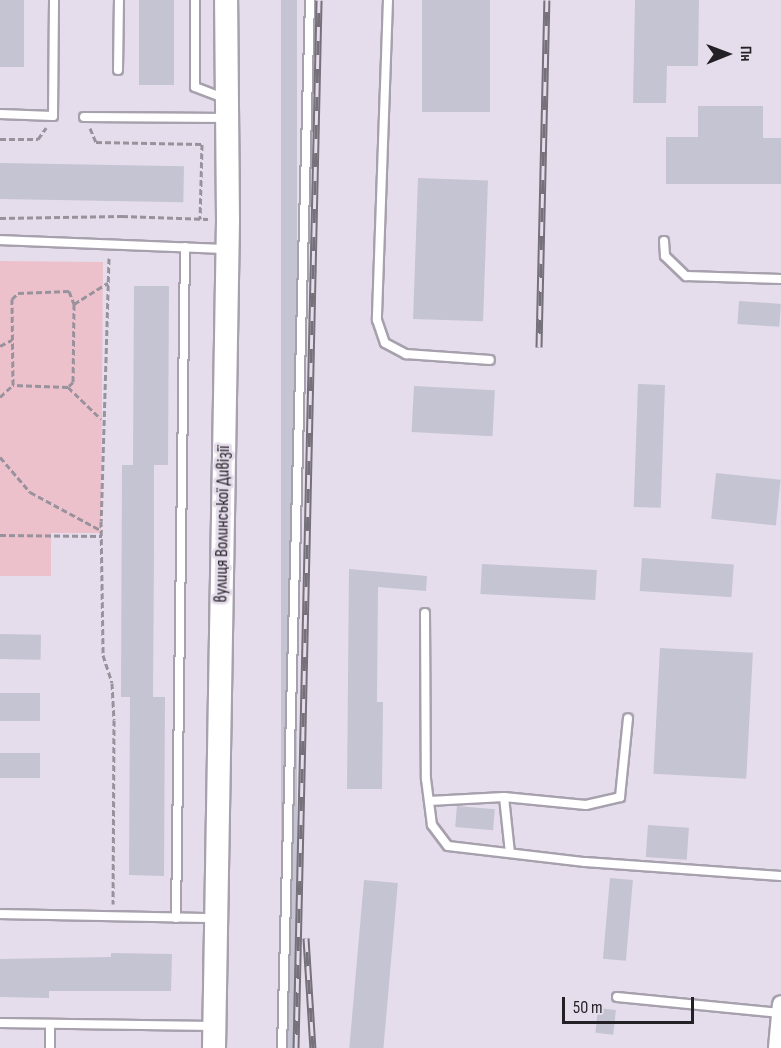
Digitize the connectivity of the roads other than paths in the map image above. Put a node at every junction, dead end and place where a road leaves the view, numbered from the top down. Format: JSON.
{"nodes":[{"id":1,"x":54,"y":0,"type":"edge"},
{"id":2,"x":119,"y":0,"type":"edge"},
{"id":3,"x":195,"y":0,"type":"edge"},
{"id":4,"x":226,"y":0,"type":"edge"},
{"id":5,"x":310,"y":0,"type":"edge"},
{"id":6,"x":388,"y":0,"type":"edge"},
{"id":7,"x":118,"y":70,"type":"dead end"},
{"id":8,"x":227,"y":108,"type":"junction"},
{"id":9,"x":0,"y":114,"type":"edge"},
{"id":10,"x":84,"y":117,"type":"road end"},
{"id":11,"x":0,"y":240,"type":"edge"},
{"id":12,"x":664,"y":241,"type":"dead end"},
{"id":13,"x":185,"y":247,"type":"junction"},
{"id":14,"x":227,"y":249,"type":"junction"},
{"id":15,"x":781,"y":279,"type":"edge"},
{"id":16,"x":490,"y":360,"type":"dead end"},
{"id":17,"x":425,"y":613,"type":"dead end"},
{"id":18,"x":628,"y":718,"type":"dead end"},
{"id":19,"x":504,"y":797,"type":"junction"},
{"id":20,"x":429,"y":801,"type":"junction"},
{"id":21,"x":510,"y":853,"type":"junction"},
{"id":22,"x":781,"y":876,"type":"edge"},
{"id":23,"x":0,"y":914,"type":"edge"},
{"id":24,"x":177,"y":918,"type":"junction"},
{"id":25,"x":218,"y":918,"type":"junction"},
{"id":26,"x":617,"y":997,"type":"dead end"},
{"id":27,"x":781,"y":1008,"type":"edge"},
{"id":28,"x":0,"y":1023,"type":"edge"},
{"id":29,"x":50,"y":1024,"type":"junction"},
{"id":30,"x":215,"y":1026,"type":"junction"},
{"id":31,"x":50,"y":1048,"type":"edge"},
{"id":32,"x":214,"y":1048,"type":"edge"},
{"id":33,"x":282,"y":1048,"type":"edge"},
{"id":34,"x":777,"y":1048,"type":"edge"}],
"edges":[{"from":1,"to":9,"type":"lane"},
{"from":2,"to":7,"type":"lane"},
{"from":3,"to":8,"type":"lane"},
{"from":4,"to":8,"type":"street","name":"вулиця Волинської Дивізії"},
{"from":5,"to":33,"type":"lane"},
{"from":6,"to":16,"type":"lane"},
{"from":8,"to":10,"type":"lane"},
{"from":8,"to":14,"type":"street","name":"вулиця Волинської Дивізії"},
{"from":11,"to":13,"type":"lane"},
{"from":12,"to":15,"type":"lane"},
{"from":13,"to":14,"type":"lane"},
{"from":13,"to":24,"type":"lane"},
{"from":14,"to":25,"type":"street","name":"вулиця Волинської Дивізії"},
{"from":17,"to":20,"type":"lane"},
{"from":18,"to":19,"type":"lane"},
{"from":19,"to":20,"type":"lane"},
{"from":19,"to":21,"type":"lane"},
{"from":20,"to":21,"type":"lane"},
{"from":21,"to":22,"type":"lane"},
{"from":23,"to":24,"type":"lane"},
{"from":24,"to":25,"type":"lane"},
{"from":25,"to":30,"type":"street","name":"вулиця Волинської Дивізії"},
{"from":26,"to":27,"type":"lane"},
{"from":27,"to":34,"type":"street"},
{"from":28,"to":29,"type":"lane"},
{"from":29,"to":30,"type":"lane"},
{"from":29,"to":31,"type":"lane"},
{"from":30,"to":32,"type":"street","name":"вулиця Волинської Дивізії"}]}
